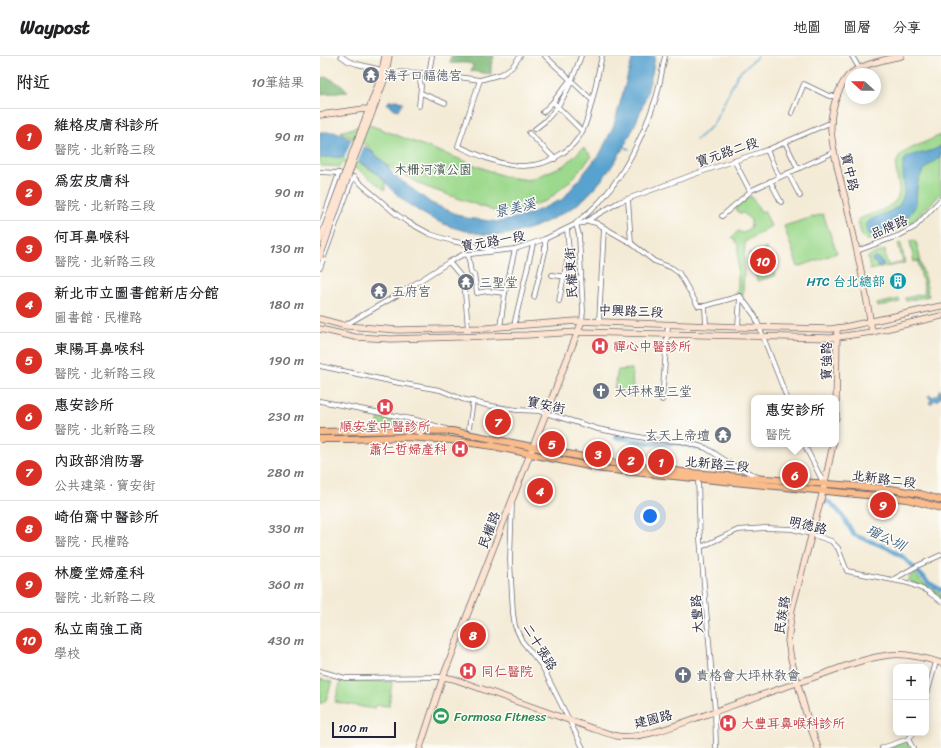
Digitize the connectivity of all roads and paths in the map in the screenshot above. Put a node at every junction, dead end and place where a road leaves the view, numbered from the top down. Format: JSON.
{"nodes":[{"id":1,"x":341,"y":56,"type":"edge"},
{"id":2,"x":385,"y":56,"type":"edge"},
{"id":3,"x":389,"y":56,"type":"edge"},
{"id":4,"x":432,"y":56,"type":"edge"},
{"id":5,"x":520,"y":56,"type":"edge"},
{"id":6,"x":545,"y":56,"type":"edge"},
{"id":7,"x":581,"y":56,"type":"edge"},
{"id":8,"x":602,"y":56,"type":"edge"},
{"id":9,"x":665,"y":56,"type":"edge"},
{"id":10,"x":852,"y":56,"type":"edge"},
{"id":11,"x":874,"y":56,"type":"edge"},
{"id":12,"x":901,"y":56,"type":"edge"},
{"id":13,"x":551,"y":58,"type":"edge"},
{"id":14,"x":879,"y":62,"type":"junction"},
{"id":15,"x":860,"y":68,"type":"joint"},
{"id":16,"x":384,"y":71,"type":"junction"},
{"id":17,"x":429,"y":73,"type":"junction"},
{"id":18,"x":418,"y":74,"type":"junction"},
{"id":19,"x":480,"y":80,"type":"junction"},
{"id":20,"x":571,"y":81,"type":"junction"},
{"id":21,"x":845,"y":81,"type":"edge"},
{"id":22,"x":421,"y":93,"type":"junction"},
{"id":23,"x":838,"y":96,"type":"junction"},
{"id":24,"x":592,"y":100,"type":"junction"},
{"id":25,"x":553,"y":102,"type":"junction"},
{"id":26,"x":445,"y":103,"type":"dead end"},
{"id":27,"x":419,"y":106,"type":"dead end"},
{"id":28,"x":559,"y":107,"type":"junction"},
{"id":29,"x":371,"y":110,"type":"junction"},
{"id":30,"x":542,"y":112,"type":"dead end"},
{"id":31,"x":792,"y":113,"type":"dead end"},
{"id":32,"x":320,"y":115,"type":"edge"},
{"id":33,"x":368,"y":118,"type":"junction"},
{"id":34,"x":832,"y":122,"type":"junction"},
{"id":35,"x":535,"y":129,"type":"dead end"},
{"id":36,"x":582,"y":131,"type":"junction"},
{"id":37,"x":529,"y":133,"type":"dead end"},
{"id":38,"x":785,"y":142,"type":"junction"},
{"id":39,"x":766,"y":150,"type":"junction"},
{"id":40,"x":834,"y":152,"type":"junction"},
{"id":41,"x":555,"y":159,"type":"junction"},
{"id":42,"x":734,"y":160,"type":"junction"},
{"id":43,"x":798,"y":169,"type":"junction"},
{"id":44,"x":320,"y":172,"type":"edge"},
{"id":45,"x":339,"y":173,"type":"junction"},
{"id":46,"x":788,"y":173,"type":"junction"},
{"id":47,"x":353,"y":177,"type":"junction"},
{"id":48,"x":779,"y":177,"type":"junction"},
{"id":49,"x":770,"y":181,"type":"junction"},
{"id":50,"x":750,"y":191,"type":"junction"},
{"id":51,"x":800,"y":196,"type":"dead end"},
{"id":52,"x":628,"y":199,"type":"junction"},
{"id":53,"x":941,"y":200,"type":"edge"},
{"id":54,"x":780,"y":202,"type":"dead end"},
{"id":55,"x":722,"y":216,"type":"dead end"},
{"id":56,"x":587,"y":221,"type":"junction"},
{"id":57,"x":576,"y":224,"type":"junction"},
{"id":58,"x":320,"y":228,"type":"edge"},
{"id":59,"x":567,"y":228,"type":"junction"},
{"id":60,"x":604,"y":228,"type":"junction"},
{"id":61,"x":545,"y":239,"type":"junction"},
{"id":62,"x":320,"y":240,"type":"edge"},
{"id":63,"x":631,"y":243,"type":"junction"},
{"id":64,"x":533,"y":244,"type":"junction"},
{"id":65,"x":515,"y":249,"type":"junction"},
{"id":66,"x":857,"y":251,"type":"junction"},
{"id":67,"x":497,"y":252,"type":"junction"},
{"id":68,"x":468,"y":254,"type":"junction"},
{"id":69,"x":320,"y":257,"type":"edge"},
{"id":70,"x":449,"y":262,"type":"junction"},
{"id":71,"x":320,"y":268,"type":"edge"},
{"id":72,"x":552,"y":275,"type":"dead end"},
{"id":73,"x":564,"y":277,"type":"junction"},
{"id":74,"x":582,"y":279,"type":"junction"},
{"id":75,"x":505,"y":294,"type":"junction"},
{"id":76,"x":740,"y":296,"type":"junction"},
{"id":77,"x":534,"y":297,"type":"dead end"},
{"id":78,"x":559,"y":301,"type":"dead end"},
{"id":79,"x":705,"y":306,"type":"junction"},
{"id":80,"x":941,"y":306,"type":"edge"},
{"id":81,"x":941,"y":316,"type":"edge"},
{"id":82,"x":320,"y":319,"type":"edge"},
{"id":83,"x":582,"y":321,"type":"junction"},
{"id":84,"x":599,"y":321,"type":"junction"},
{"id":85,"x":871,"y":322,"type":"junction"},
{"id":86,"x":668,"y":324,"type":"junction"},
{"id":87,"x":515,"y":325,"type":"junction"},
{"id":88,"x":346,"y":326,"type":"junction"},
{"id":89,"x":706,"y":326,"type":"junction"},
{"id":90,"x":500,"y":327,"type":"junction"},
{"id":91,"x":738,"y":327,"type":"junction"},
{"id":92,"x":760,"y":327,"type":"junction"},
{"id":93,"x":837,"y":328,"type":"junction"},
{"id":94,"x":320,"y":329,"type":"edge"},
{"id":95,"x":390,"y":329,"type":"junction"},
{"id":96,"x":468,"y":329,"type":"junction"},
{"id":97,"x":578,"y":332,"type":"junction"},
{"id":98,"x":872,"y":332,"type":"junction"},
{"id":99,"x":667,"y":334,"type":"junction"},
{"id":100,"x":764,"y":336,"type":"junction"},
{"id":101,"x":359,"y":337,"type":"junction"},
{"id":102,"x":837,"y":337,"type":"junction"},
{"id":103,"x":320,"y":366,"type":"edge"},
{"id":104,"x":786,"y":395,"type":"edge"},
{"id":105,"x":836,"y":395,"type":"edge"},
{"id":106,"x":320,"y":400,"type":"edge"},
{"id":107,"x":662,"y":400,"type":"dead end"},
{"id":108,"x":473,"y":401,"type":"junction"},
{"id":109,"x":546,"y":413,"type":"junction"},
{"id":110,"x":412,"y":419,"type":"junction"},
{"id":111,"x":469,"y":428,"type":"dead end"},
{"id":112,"x":411,"y":430,"type":"junction"},
{"id":113,"x":452,"y":431,"type":"junction"},
{"id":114,"x":320,"y":432,"type":"edge"},
{"id":115,"x":421,"y":437,"type":"junction"},
{"id":116,"x":320,"y":439,"type":"edge"},
{"id":117,"x":805,"y":447,"type":"edge"},
{"id":118,"x":832,"y":447,"type":"edge"},
{"id":119,"x":531,"y":451,"type":"junction"},
{"id":120,"x":698,"y":479,"type":"junction"},
{"id":121,"x":762,"y":479,"type":"junction"},
{"id":122,"x":823,"y":487,"type":"junction"},
{"id":123,"x":512,"y":500,"type":"junction"},
{"id":124,"x":941,"y":500,"type":"edge"},
{"id":125,"x":941,"y":508,"type":"edge"},
{"id":126,"x":811,"y":534,"type":"junction"},
{"id":127,"x":701,"y":547,"type":"junction"},
{"id":128,"x":941,"y":555,"type":"edge"},
{"id":129,"x":894,"y":580,"type":"junction"},
{"id":130,"x":941,"y":602,"type":"edge"},
{"id":131,"x":939,"y":663,"type":"edge"},
{"id":132,"x":320,"y":671,"type":"edge"},
{"id":133,"x":443,"y":677,"type":"junction"},
{"id":134,"x":798,"y":682,"type":"junction"},
{"id":135,"x":929,"y":690,"type":"edge"},
{"id":136,"x":716,"y":711,"type":"junction"},
{"id":137,"x":570,"y":721,"type":"junction"},
{"id":138,"x":911,"y":736,"type":"edge"},
{"id":139,"x":908,"y":739,"type":"junction"},
{"id":140,"x":716,"y":747,"type":"edge"},
{"id":141,"x":420,"y":748,"type":"edge"},
{"id":142,"x":583,"y":748,"type":"edge"},
{"id":143,"x":818,"y":748,"type":"edge"},
{"id":144,"x":882,"y":748,"type":"edge"},
{"id":145,"x":913,"y":748,"type":"edge"}],
"edges":[{"from":1,"to":16,"type":"street"},
{"from":2,"to":16,"type":"street"},
{"from":3,"to":16,"type":"street"},
{"from":4,"to":17,"type":"street"},
{"from":5,"to":19,"type":"street"},
{"from":6,"to":13,"type":"street"},
{"from":7,"to":20,"type":"street"},
{"from":8,"to":24,"type":"street"},
{"from":9,"to":57,"type":"street"},
{"from":10,"to":15,"type":"street"},
{"from":11,"to":14,"type":"street"},
{"from":12,"to":14,"type":"street","name":"寶中路"},
{"from":13,"to":20,"type":"street"},
{"from":14,"to":15,"type":"street","name":"寶中路"},
{"from":16,"to":18,"type":"street"},
{"from":16,"to":29,"type":"street"},
{"from":17,"to":18,"type":"street"},
{"from":17,"to":19,"type":"street"},
{"from":18,"to":22,"type":"street"},
{"from":19,"to":41,"type":"street"},
{"from":20,"to":24,"type":"street"},
{"from":20,"to":25,"type":"street"},
{"from":20,"to":28,"type":"street"},
{"from":21,"to":23,"type":"street","name":"寶中路"},
{"from":22,"to":26,"type":"street"},
{"from":22,"to":27,"type":"street"},
{"from":23,"to":31,"type":"street"},
{"from":23,"to":34,"type":"street","name":"寶中路"},
{"from":24,"to":36,"type":"street"},
{"from":25,"to":28,"type":"street"},
{"from":25,"to":30,"type":"street"},
{"from":28,"to":35,"type":"street"},
{"from":28,"to":36,"type":"street"},
{"from":29,"to":32,"type":"street"},
{"from":29,"to":33,"type":"street"},
{"from":33,"to":62,"type":"street","bridge":true},
{"from":33,"to":69,"type":"street","bridge":true},
{"from":34,"to":38,"type":"street","name":"寶元路二段"},
{"from":34,"to":40,"type":"street","name":"寶中路"},
{"from":36,"to":41,"type":"street"},
{"from":37,"to":41,"type":"street"},
{"from":38,"to":39,"type":"street","name":"寶元路二段"},
{"from":38,"to":43,"type":"street"},
{"from":39,"to":42,"type":"street","name":"寶元路二段"},
{"from":39,"to":48,"type":"street"},
{"from":40,"to":43,"type":"street"},
{"from":40,"to":66,"type":"street","name":"寶中路"},
{"from":42,"to":50,"type":"street"},
{"from":42,"to":52,"type":"street","name":"寶元路二段"},
{"from":43,"to":46,"type":"street"},
{"from":44,"to":45,"type":"street"},
{"from":45,"to":47,"type":"street"},
{"from":45,"to":58,"type":"street"},
{"from":46,"to":48,"type":"street"},
{"from":46,"to":51,"type":"street"},
{"from":47,"to":67,"type":"street"},
{"from":47,"to":71,"type":"street"},
{"from":48,"to":49,"type":"street"},
{"from":49,"to":50,"type":"street"},
{"from":49,"to":54,"type":"street"},
{"from":50,"to":55,"type":"street"},
{"from":52,"to":56,"type":"street","name":"寶元路一段"},
{"from":52,"to":63,"type":"street"},
{"from":53,"to":66,"type":"street","name":"品牌路"},
{"from":56,"to":57,"type":"street","name":"寶元路一段"},
{"from":56,"to":60,"type":"street"},
{"from":57,"to":59,"type":"street","name":"寶元路一段"},
{"from":57,"to":74,"type":"street","name":"民權東街"},
{"from":59,"to":61,"type":"street","name":"寶元路一段"},
{"from":59,"to":73,"type":"street"},
{"from":60,"to":63,"type":"street"},
{"from":60,"to":84,"type":"street"},
{"from":61,"to":64,"type":"street","name":"寶元路一段"},
{"from":61,"to":77,"type":"street"},
{"from":63,"to":79,"type":"street"},
{"from":64,"to":65,"type":"street","name":"寶元路一段"},
{"from":64,"to":87,"type":"street"},
{"from":65,"to":67,"type":"street","name":"寶元路一段"},
{"from":65,"to":75,"type":"street"},
{"from":66,"to":85,"type":"street","name":"寶中路"},
{"from":67,"to":68,"type":"street","name":"寶元路一段"},
{"from":68,"to":70,"type":"street","name":"寶元路一段"},
{"from":68,"to":75,"type":"street"},
{"from":70,"to":88,"type":"street","name":"寶元路一段"},
{"from":70,"to":96,"type":"street"},
{"from":72,"to":73,"type":"street"},
{"from":73,"to":74,"type":"street"},
{"from":73,"to":78,"type":"street"},
{"from":74,"to":83,"type":"street","name":"民權東街"},
{"from":75,"to":90,"type":"street"},
{"from":76,"to":79,"type":"street"},
{"from":76,"to":91,"type":"street"},
{"from":76,"to":92,"type":"street"},
{"from":79,"to":89,"type":"street"},
{"from":80,"to":85,"type":"street","name":"中興路三段"},
{"from":81,"to":98,"type":"street","name":"中興路三段"},
{"from":82,"to":88,"type":"street","name":"中興路三段"},
{"from":83,"to":84,"type":"street","name":"中興路三段"},
{"from":83,"to":87,"type":"street","name":"中興路三段"},
{"from":83,"to":97,"type":"street","name":"民權路"},
{"from":84,"to":86,"type":"street","name":"中興路三段"},
{"from":85,"to":93,"type":"street","name":"中興路三段"},
{"from":85,"to":98,"type":"street","name":"寶中路"},
{"from":86,"to":89,"type":"street","name":"中興路三段"},
{"from":86,"to":99,"type":"street"},
{"from":87,"to":90,"type":"street","name":"中興路三段"},
{"from":88,"to":95,"type":"street","name":"中興路三段"},
{"from":89,"to":91,"type":"street","name":"中興路三段"},
{"from":90,"to":96,"type":"street","name":"中興路三段"},
{"from":91,"to":92,"type":"street","name":"中興路三段"},
{"from":92,"to":93,"type":"street","name":"中興路三段"},
{"from":92,"to":100,"type":"street"},
{"from":93,"to":102,"type":"street","name":"寶強路"},
{"from":94,"to":101,"type":"street","name":"中興路三段"},
{"from":95,"to":96,"type":"street","name":"中興路三段"},
{"from":95,"to":101,"type":"street"},
{"from":97,"to":99,"type":"street","name":"中興路三段"},
{"from":97,"to":101,"type":"street","name":"中興路三段"},
{"from":97,"to":109,"type":"street","name":"民權路"},
{"from":98,"to":102,"type":"street","name":"中興路三段"},
{"from":99,"to":100,"type":"street","name":"中興路三段"},
{"from":99,"to":107,"type":"street"},
{"from":100,"to":102,"type":"street","name":"中興路三段"},
{"from":100,"to":104,"type":"street"},
{"from":102,"to":105,"type":"street","name":"寶強路"},
{"from":103,"to":108,"type":"street","name":"寶安街"},
{"from":106,"to":110,"type":"street"},
{"from":108,"to":109,"type":"street","name":"寶安街"},
{"from":108,"to":111,"type":"street"},
{"from":109,"to":119,"type":"street","name":"民權路"},
{"from":109,"to":121,"type":"street","name":"寶安街"},
{"from":110,"to":112,"type":"street"},
{"from":110,"to":113,"type":"street"},
{"from":112,"to":113,"type":"main road","name":"北新路三段"},
{"from":112,"to":114,"type":"main road","name":"北新路三段"},
{"from":112,"to":115,"type":"street"},
{"from":113,"to":119,"type":"main road","name":"北新路三段"},
{"from":115,"to":116,"type":"main road","name":"北新路三段","bridge":true},
{"from":115,"to":119,"type":"main road","name":"北新路三段"},
{"from":117,"to":122,"type":"street"},
{"from":118,"to":122,"type":"street"},
{"from":119,"to":120,"type":"main road","name":"北新路三段"},
{"from":119,"to":121,"type":"main road","name":"北新路三段"},
{"from":119,"to":123,"type":"street","name":"民權路"},
{"from":120,"to":122,"type":"main road","name":"北新路三段"},
{"from":120,"to":127,"type":"street","name":"大豐路"},
{"from":121,"to":122,"type":"main road","name":"北新路三段"},
{"from":122,"to":124,"type":"main road","name":"北新路二段"},
{"from":122,"to":125,"type":"main road","name":"北新路二段"},
{"from":122,"to":126,"type":"street","name":"民族路"},
{"from":123,"to":133,"type":"street","name":"民權路"},
{"from":123,"to":137,"type":"street","name":"二十張路"},
{"from":126,"to":127,"type":"street","name":"明德路"},
{"from":126,"to":129,"type":"street","name":"明德路"},
{"from":126,"to":134,"type":"street","name":"民族路"},
{"from":127,"to":136,"type":"street","name":"大豐路"},
{"from":128,"to":129,"type":"street"},
{"from":129,"to":130,"type":"street","name":"明德路"},
{"from":131,"to":134,"type":"street","name":"建國路"},
{"from":131,"to":135,"type":"street"},
{"from":132,"to":133,"type":"street","name":"建國路"},
{"from":133,"to":137,"type":"street","name":"建國路"},
{"from":133,"to":141,"type":"street","name":"民權路"},
{"from":134,"to":136,"type":"street","name":"建國路"},
{"from":134,"to":143,"type":"street","name":"民族路"},
{"from":136,"to":137,"type":"street","name":"建國路"},
{"from":136,"to":140,"type":"street","name":"大豐路"},
{"from":137,"to":142,"type":"street","name":"二十張路"},
{"from":138,"to":139,"type":"street"},
{"from":139,"to":144,"type":"street"},
{"from":139,"to":145,"type":"street"}]}
